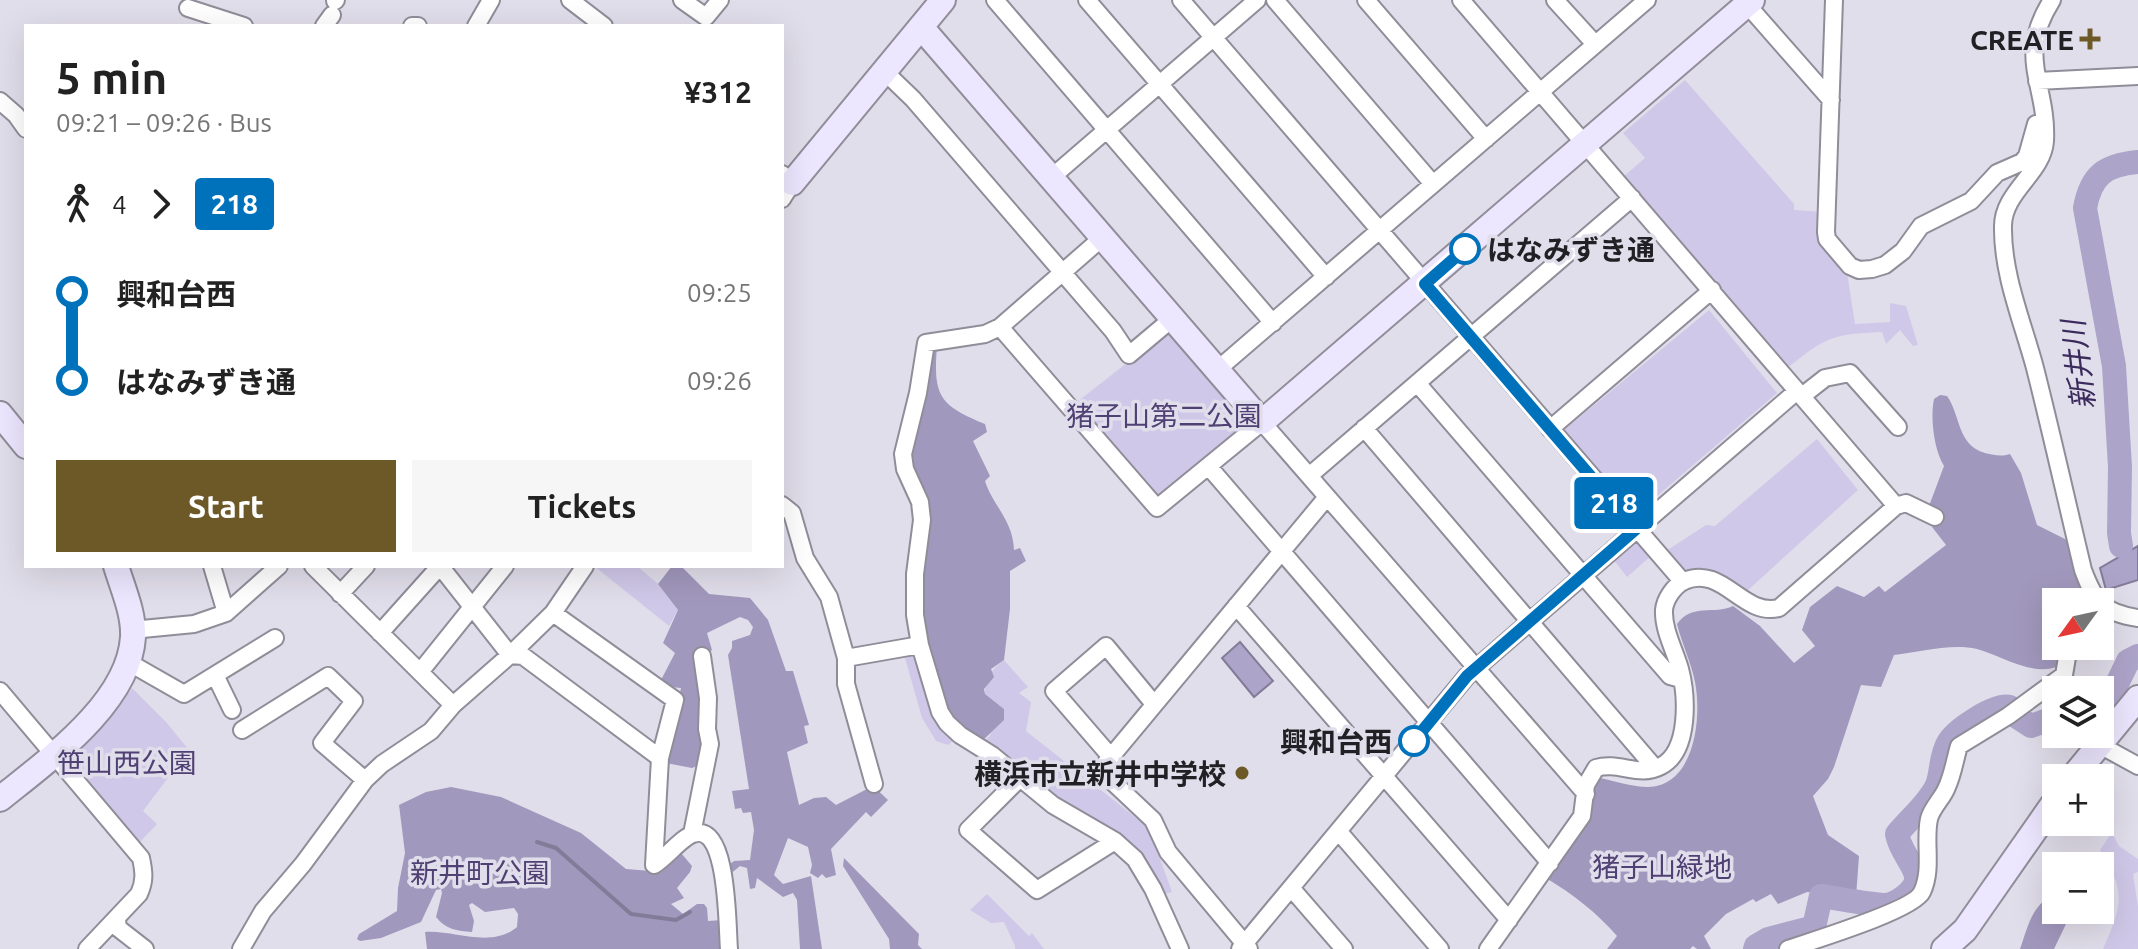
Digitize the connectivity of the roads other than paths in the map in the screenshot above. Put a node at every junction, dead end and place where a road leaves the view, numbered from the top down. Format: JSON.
{"nodes":[{"id":1,"x":491,"y":0,"type":"edge"},
{"id":2,"x":570,"y":0,"type":"edge"},
{"id":3,"x":682,"y":0,"type":"edge"},
{"id":4,"x":720,"y":0,"type":"edge"},
{"id":5,"x":943,"y":0,"type":"edge"},
{"id":6,"x":995,"y":0,"type":"edge"},
{"id":7,"x":1087,"y":0,"type":"edge"},
{"id":8,"x":1181,"y":0,"type":"edge"},
{"id":9,"x":1257,"y":0,"type":"edge"},
{"id":10,"x":1275,"y":0,"type":"edge"},
{"id":11,"x":1366,"y":0,"type":"edge"},
{"id":12,"x":1461,"y":0,"type":"edge"},
{"id":13,"x":1555,"y":0,"type":"edge"},
{"id":14,"x":1647,"y":0,"type":"edge"},
{"id":15,"x":1834,"y":0,"type":"edge"},
{"id":16,"x":2052,"y":0,"type":"edge"},
{"id":17,"x":1748,"y":2,"type":"edge"},
{"id":18,"x":188,"y":8,"type":"dead end"},
{"id":19,"x":238,"y":24,"type":"edge"},
{"id":20,"x":480,"y":24,"type":"edge"},
{"id":21,"x":601,"y":24,"type":"edge"},
{"id":22,"x":921,"y":27,"type":"junction"},
{"id":23,"x":1213,"y":38,"type":"junction"},
{"id":24,"x":1595,"y":44,"type":"junction"},
{"id":25,"x":885,"y":72,"type":"junction"},
{"id":26,"x":2138,"y":76,"type":"edge"},
{"id":27,"x":2037,"y":81,"type":"junction"},
{"id":28,"x":1159,"y":84,"type":"junction"},
{"id":29,"x":1541,"y":92,"type":"junction"},
{"id":30,"x":1831,"y":100,"type":"junction"},
{"id":31,"x":0,"y":101,"type":"edge"},
{"id":32,"x":2044,"y":122,"type":"junction"},
{"id":33,"x":24,"y":126,"type":"edge"},
{"id":34,"x":1106,"y":129,"type":"junction"},
{"id":35,"x":1486,"y":139,"type":"junction"},
{"id":36,"x":1586,"y":145,"type":"junction"},
{"id":37,"x":1052,"y":177,"type":"junction"},
{"id":38,"x":1433,"y":184,"type":"junction"},
{"id":39,"x":785,"y":185,"type":"edge"},
{"id":40,"x":1632,"y":198,"type":"junction"},
{"id":41,"x":1379,"y":231,"type":"junction"},
{"id":42,"x":1103,"y":237,"type":"junction"},
{"id":43,"x":1061,"y":272,"type":"junction"},
{"id":44,"x":1326,"y":277,"type":"junction"},
{"id":45,"x":1425,"y":284,"type":"junction"},
{"id":46,"x":1712,"y":290,"type":"junction"},
{"id":47,"x":1173,"y":318,"type":"junction"},
{"id":48,"x":1273,"y":323,"type":"junction"},
{"id":49,"x":1000,"y":327,"type":"junction"},
{"id":50,"x":1470,"y":337,"type":"junction"},
{"id":51,"x":1217,"y":370,"type":"junction"},
{"id":52,"x":1417,"y":383,"type":"junction"},
{"id":53,"x":1799,"y":393,"type":"junction"},
{"id":54,"x":0,"y":414,"type":"edge"},
{"id":55,"x":1262,"y":422,"type":"junction"},
{"id":56,"x":1898,"y":427,"type":"dead end"},
{"id":57,"x":1364,"y":428,"type":"junction"},
{"id":58,"x":1550,"y":429,"type":"junction"},
{"id":59,"x":24,"y":444,"type":"edge"},
{"id":60,"x":1209,"y":467,"type":"junction"},
{"id":61,"x":1309,"y":476,"type":"junction"},
{"id":62,"x":1327,"y":497,"type":"junction"},
{"id":63,"x":1896,"y":506,"type":"junction"},
{"id":64,"x":784,"y":507,"type":"edge"},
{"id":65,"x":1935,"y":517,"type":"dead end"},
{"id":66,"x":1636,"y":529,"type":"junction"},
{"id":67,"x":1282,"y":552,"type":"junction"},
{"id":68,"x":117,"y":568,"type":"edge"},
{"id":69,"x":213,"y":568,"type":"edge"},
{"id":70,"x":277,"y":568,"type":"edge"},
{"id":71,"x":315,"y":568,"type":"edge"},
{"id":72,"x":364,"y":568,"type":"edge"},
{"id":73,"x":438,"y":568,"type":"edge"},
{"id":74,"x":442,"y":568,"type":"edge"},
{"id":75,"x":503,"y":568,"type":"edge"},
{"id":76,"x":584,"y":568,"type":"edge"},
{"id":77,"x":1583,"y":575,"type":"junction"},
{"id":78,"x":1683,"y":582,"type":"junction"},
{"id":79,"x":2087,"y":588,"type":"edge"},
{"id":80,"x":340,"y":594,"type":"junction"},
{"id":81,"x":1236,"y":606,"type":"junction"},
{"id":82,"x":473,"y":608,"type":"junction"},
{"id":83,"x":226,"y":613,"type":"junction"},
{"id":84,"x":553,"y":613,"type":"junction"},
{"id":85,"x":2114,"y":613,"type":"edge"},
{"id":86,"x":2138,"y":618,"type":"edge"},
{"id":87,"x":1530,"y":621,"type":"junction"},
{"id":88,"x":132,"y":630,"type":"junction"},
{"id":89,"x":380,"y":633,"type":"junction"},
{"id":90,"x":275,"y":638,"type":"dead end"},
{"id":91,"x":920,"y":645,"type":"junction"},
{"id":92,"x":510,"y":655,"type":"junction"},
{"id":93,"x":702,"y":656,"type":"dead end"},
{"id":94,"x":846,"y":658,"type":"junction"},
{"id":95,"x":2067,"y":660,"type":"edge"},
{"id":96,"x":128,"y":662,"type":"junction"},
{"id":97,"x":1476,"y":667,"type":"junction"},
{"id":98,"x":420,"y":672,"type":"junction"},
{"id":99,"x":215,"y":675,"type":"junction"},
{"id":100,"x":1681,"y":679,"type":"junction"},
{"id":101,"x":0,"y":691,"type":"edge"},
{"id":102,"x":2138,"y":698,"type":"edge"},
{"id":103,"x":1154,"y":704,"type":"junction"},
{"id":104,"x":453,"y":705,"type":"junction"},
{"id":105,"x":232,"y":710,"type":"dead end"},
{"id":106,"x":1429,"y":722,"type":"junction"},
{"id":107,"x":2114,"y":726,"type":"edge"},
{"id":108,"x":242,"y":730,"type":"dead end"},
{"id":109,"x":2095,"y":748,"type":"edge"},
{"id":110,"x":2105,"y":748,"type":"edge"},
{"id":111,"x":53,"y":756,"type":"junction"},
{"id":112,"x":1111,"y":757,"type":"junction"},
{"id":113,"x":660,"y":758,"type":"junction"},
{"id":114,"x":2083,"y":764,"type":"edge"},
{"id":115,"x":2138,"y":766,"type":"edge"},
{"id":116,"x":1655,"y":768,"type":"junction"},
{"id":117,"x":1020,"y":778,"type":"junction"},
{"id":118,"x":1384,"y":778,"type":"junction"},
{"id":119,"x":365,"y":780,"type":"junction"},
{"id":120,"x":874,"y":784,"type":"dead end"},
{"id":121,"x":1586,"y":794,"type":"junction"},
{"id":122,"x":0,"y":799,"type":"edge"},
{"id":123,"x":2042,"y":820,"type":"edge"},
{"id":124,"x":1339,"y":832,"type":"junction"},
{"id":125,"x":692,"y":834,"type":"junction"},
{"id":126,"x":1115,"y":841,"type":"junction"},
{"id":127,"x":1550,"y":863,"type":"junction"},
{"id":128,"x":1292,"y":889,"type":"junction"},
{"id":129,"x":117,"y":920,"type":"junction"},
{"id":130,"x":1509,"y":920,"type":"junction"},
{"id":131,"x":1244,"y":947,"type":"edge"},
{"id":132,"x":87,"y":949,"type":"edge"},
{"id":133,"x":145,"y":949,"type":"edge"},
{"id":134,"x":241,"y":949,"type":"edge"},
{"id":135,"x":729,"y":949,"type":"edge"},
{"id":136,"x":1180,"y":949,"type":"edge"},
{"id":137,"x":1344,"y":949,"type":"edge"},
{"id":138,"x":1440,"y":949,"type":"edge"},
{"id":139,"x":1488,"y":949,"type":"edge"},
{"id":140,"x":1788,"y":949,"type":"edge"},
{"id":141,"x":1944,"y":949,"type":"edge"}],
"edges":[{"from":1,"to":20,"type":"street"},
{"from":2,"to":21,"type":"street"},
{"from":3,"to":4,"type":"street"},
{"from":5,"to":22,"type":"street"},
{"from":6,"to":34,"type":"street"},
{"from":7,"to":28,"type":"street"},
{"from":8,"to":23,"type":"street"},
{"from":9,"to":23,"type":"street"},
{"from":10,"to":38,"type":"street"},
{"from":11,"to":35,"type":"street"},
{"from":12,"to":29,"type":"street"},
{"from":13,"to":24,"type":"street"},
{"from":14,"to":24,"type":"street"},
{"from":15,"to":30,"type":"street"},
{"from":16,"to":27,"type":"street"},
{"from":17,"to":30,"type":"street"},
{"from":17,"to":36,"type":"street"},
{"from":18,"to":19,"type":"street"},
{"from":22,"to":25,"type":"street"},
{"from":22,"to":37,"type":"street"},
{"from":23,"to":28,"type":"street"},
{"from":23,"to":41,"type":"street"},
{"from":24,"to":29,"type":"street"},
{"from":25,"to":39,"type":"street"},
{"from":25,"to":43,"type":"street"},
{"from":26,"to":27,"type":"street"},
{"from":27,"to":32,"type":"street"},
{"from":28,"to":34,"type":"street"},
{"from":28,"to":44,"type":"street"},
{"from":29,"to":35,"type":"street"},
{"from":29,"to":36,"type":"street"},
{"from":30,"to":32,"type":"street"},
{"from":31,"to":33,"type":"street"},
{"from":32,"to":79,"type":"street"},
{"from":34,"to":37,"type":"street"},
{"from":34,"to":48,"type":"street"},
{"from":35,"to":38,"type":"street"},
{"from":36,"to":40,"type":"street"},
{"from":36,"to":45,"type":"street"},
{"from":37,"to":42,"type":"street"},
{"from":38,"to":41,"type":"street"},
{"from":40,"to":46,"type":"street"},
{"from":40,"to":50,"type":"street"},
{"from":41,"to":44,"type":"street"},
{"from":41,"to":45,"type":"street"},
{"from":42,"to":43,"type":"street"},
{"from":42,"to":47,"type":"street"},
{"from":43,"to":47,"type":"street"},
{"from":43,"to":49,"type":"street"},
{"from":44,"to":48,"type":"street"},
{"from":45,"to":50,"type":"street"},
{"from":45,"to":55,"type":"street"},
{"from":46,"to":53,"type":"street"},
{"from":46,"to":58,"type":"street"},
{"from":47,"to":51,"type":"street"},
{"from":48,"to":51,"type":"street"},
{"from":49,"to":60,"type":"street"},
{"from":49,"to":91,"type":"street"},
{"from":50,"to":52,"type":"street"},
{"from":50,"to":58,"type":"street"},
{"from":51,"to":55,"type":"street"},
{"from":52,"to":57,"type":"street"},
{"from":52,"to":77,"type":"street"},
{"from":53,"to":56,"type":"street"},
{"from":53,"to":63,"type":"street"},
{"from":53,"to":66,"type":"street"},
{"from":54,"to":59,"type":"street"},
{"from":55,"to":60,"type":"street"},
{"from":55,"to":61,"type":"street"},
{"from":57,"to":61,"type":"street"},
{"from":57,"to":87,"type":"street"},
{"from":58,"to":66,"type":"street"},
{"from":60,"to":67,"type":"street"},
{"from":61,"to":62,"type":"street"},
{"from":62,"to":67,"type":"street"},
{"from":62,"to":97,"type":"street"},
{"from":63,"to":65,"type":"street"},
{"from":63,"to":78,"type":"street"},
{"from":64,"to":94,"type":"street"},
{"from":66,"to":77,"type":"street"},
{"from":66,"to":78,"type":"street"},
{"from":67,"to":81,"type":"street"},
{"from":67,"to":106,"type":"street"},
{"from":68,"to":88,"type":"street"},
{"from":69,"to":83,"type":"street"},
{"from":70,"to":83,"type":"street"},
{"from":71,"to":80,"type":"street"},
{"from":72,"to":80,"type":"street"},
{"from":73,"to":89,"type":"street"},
{"from":74,"to":82,"type":"street"},
{"from":75,"to":82,"type":"street"},
{"from":76,"to":84,"type":"street"},
{"from":77,"to":87,"type":"street"},
{"from":77,"to":100,"type":"street"},
{"from":78,"to":100,"type":"street"},
{"from":80,"to":89,"type":"street"},
{"from":81,"to":103,"type":"street"},
{"from":81,"to":118,"type":"street"},
{"from":82,"to":92,"type":"street"},
{"from":82,"to":98,"type":"street"},
{"from":83,"to":88,"type":"street"},
{"from":84,"to":92,"type":"street"},
{"from":84,"to":113,"type":"street"},
{"from":85,"to":86,"type":"street"},
{"from":87,"to":97,"type":"street"},
{"from":87,"to":116,"type":"street"},
{"from":88,"to":96,"type":"street"},
{"from":89,"to":98,"type":"street"},
{"from":90,"to":99,"type":"street"},
{"from":91,"to":94,"type":"street"},
{"from":91,"to":117,"type":"street"},
{"from":92,"to":104,"type":"street"},
{"from":92,"to":113,"type":"street"},
{"from":93,"to":125,"type":"street"},
{"from":94,"to":120,"type":"street"},
{"from":95,"to":140,"type":"street"},
{"from":96,"to":99,"type":"street"},
{"from":96,"to":111,"type":"street"},
{"from":97,"to":106,"type":"street"},
{"from":97,"to":121,"type":"street"},
{"from":98,"to":104,"type":"street"},
{"from":99,"to":105,"type":"street"},
{"from":100,"to":116,"type":"street"},
{"from":101,"to":111,"type":"street"},
{"from":102,"to":107,"type":"street"},
{"from":103,"to":112,"type":"street"},
{"from":103,"to":112,"type":"street"},
{"from":104,"to":119,"type":"street"},
{"from":106,"to":118,"type":"street"},
{"from":106,"to":127,"type":"street"},
{"from":108,"to":119,"type":"street"},
{"from":109,"to":114,"type":"street"},
{"from":110,"to":115,"type":"street"},
{"from":111,"to":122,"type":"street"},
{"from":111,"to":129,"type":"street"},
{"from":112,"to":131,"type":"street"},
{"from":113,"to":125,"type":"street"},
{"from":116,"to":121,"type":"street"},
{"from":117,"to":126,"type":"street"},
{"from":117,"to":126,"type":"street"},
{"from":118,"to":124,"type":"street"},
{"from":118,"to":130,"type":"street"},
{"from":119,"to":134,"type":"street"},
{"from":121,"to":127,"type":"street"},
{"from":123,"to":141,"type":"street"},
{"from":124,"to":128,"type":"street"},
{"from":124,"to":138,"type":"street"},
{"from":125,"to":135,"type":"street"},
{"from":126,"to":136,"type":"street"},
{"from":127,"to":130,"type":"street"},
{"from":128,"to":131,"type":"street"},
{"from":128,"to":137,"type":"street"},
{"from":129,"to":132,"type":"street"},
{"from":129,"to":133,"type":"street"},
{"from":130,"to":139,"type":"street"}]}
